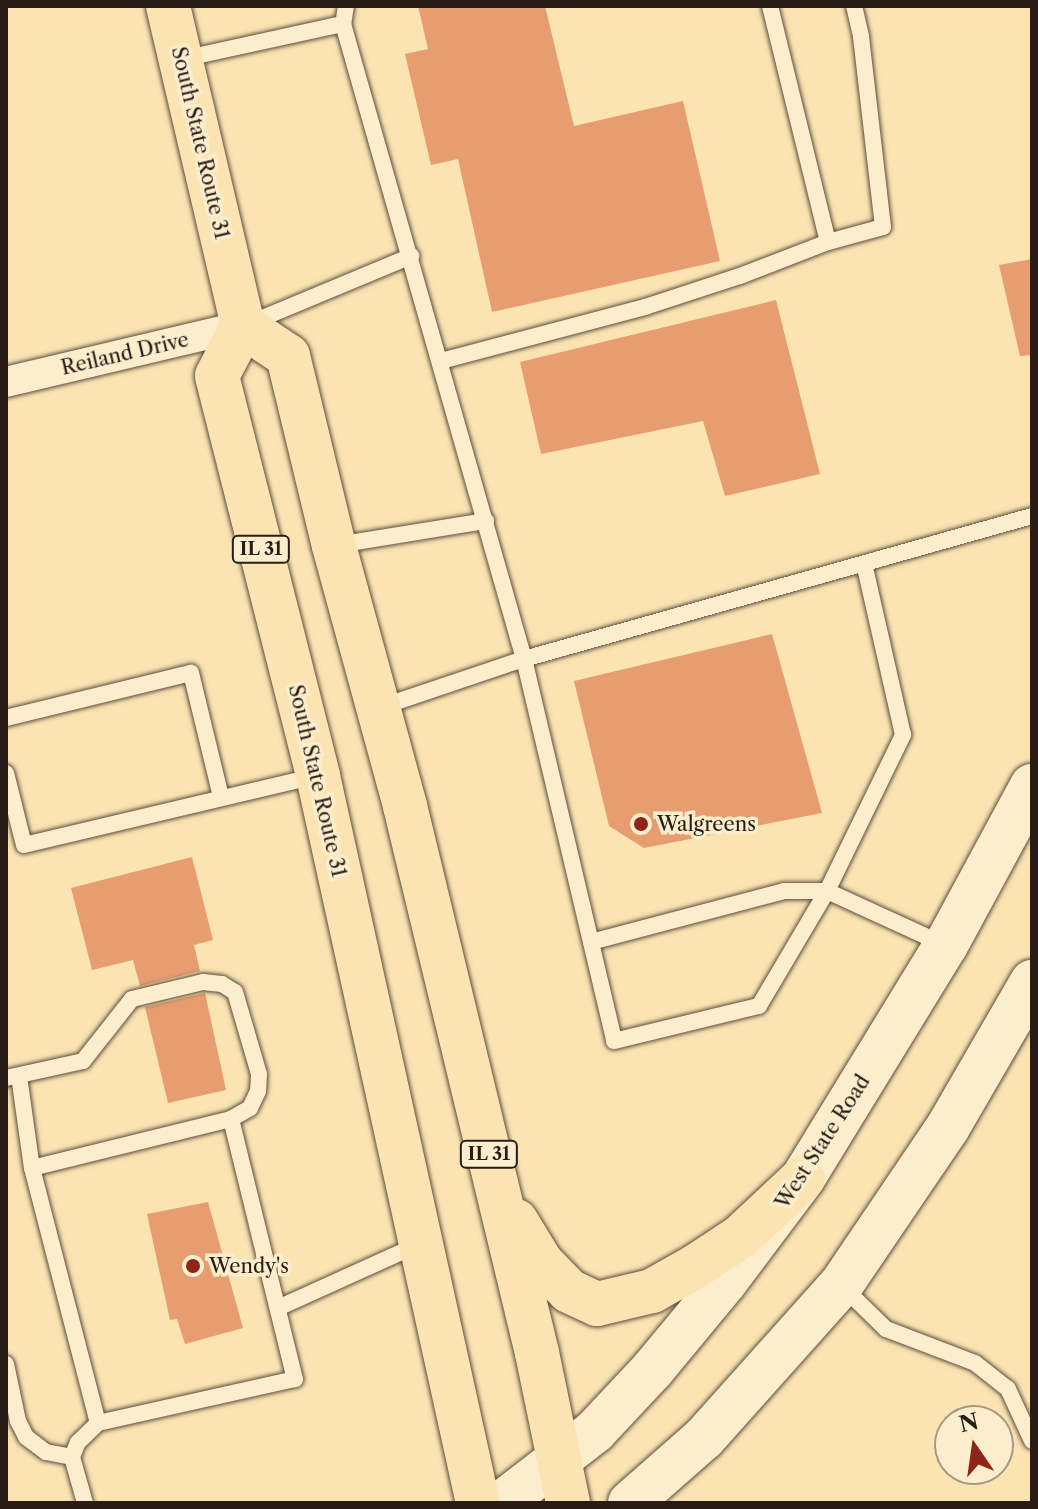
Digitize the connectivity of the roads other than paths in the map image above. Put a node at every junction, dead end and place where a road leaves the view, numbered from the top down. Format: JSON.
{"nodes":[{"id":1,"x":168,"y":6,"type":"edge"},
{"id":2,"x":346,"y":6,"type":"edge"},
{"id":3,"x":770,"y":6,"type":"edge"},
{"id":4,"x":854,"y":6,"type":"edge"},
{"id":5,"x":343,"y":24,"type":"junction"},
{"id":6,"x":181,"y":60,"type":"junction"},
{"id":7,"x":828,"y":242,"type":"junction"},
{"id":8,"x":411,"y":256,"type":"junction"},
{"id":9,"x":243,"y":326,"type":"junction"},
{"id":10,"x":441,"y":361,"type":"junction"},
{"id":11,"x":6,"y":382,"type":"edge"},
{"id":12,"x":1032,"y":516,"type":"edge"},
{"id":13,"x":486,"y":521,"type":"junction"},
{"id":14,"x":334,"y":546,"type":"junction"},
{"id":15,"x":864,"y":564,"type":"junction"},
{"id":16,"x":524,"y":659,"type":"junction"},
{"id":17,"x":378,"y":708,"type":"junction"},
{"id":18,"x":6,"y":718,"type":"edge"},
{"id":19,"x":6,"y":773,"type":"edge"},
{"id":20,"x":318,"y":776,"type":"junction"},
{"id":21,"x":1032,"y":786,"type":"edge"},
{"id":22,"x":221,"y":797,"type":"junction"},
{"id":23,"x":827,"y":891,"type":"junction"},
{"id":24,"x":591,"y":942,"type":"junction"},
{"id":25,"x":946,"y":945,"type":"junction"},
{"id":26,"x":1032,"y":982,"type":"edge"},
{"id":27,"x":12,"y":1077,"type":"edge"},
{"id":28,"x":231,"y":1119,"type":"junction"},
{"id":29,"x":32,"y":1168,"type":"junction"},
{"id":30,"x":493,"y":1169,"type":"junction"},
{"id":31,"x":803,"y":1178,"type":"junction"},
{"id":32,"x":422,"y":1243,"type":"junction"},
{"id":33,"x":841,"y":1285,"type":"junction"},
{"id":34,"x":278,"y":1308,"type":"junction"},
{"id":35,"x":6,"y":1364,"type":"edge"},
{"id":36,"x":12,"y":1422,"type":"edge"},
{"id":37,"x":98,"y":1423,"type":"junction"},
{"id":38,"x":1032,"y":1441,"type":"edge"},
{"id":39,"x":72,"y":1457,"type":"junction"},
{"id":40,"x":560,"y":1459,"type":"junction"},
{"id":41,"x":85,"y":1503,"type":"edge"},
{"id":42,"x":478,"y":1503,"type":"edge"},
{"id":43,"x":502,"y":1503,"type":"edge"},
{"id":44,"x":568,"y":1503,"type":"edge"},
{"id":45,"x":630,"y":1503,"type":"edge"}],
"edges":[{"from":1,"to":6,"type":"main road","name":"South State Route 31"},
{"from":2,"to":5,"type":"lane"},
{"from":3,"to":7,"type":"lane"},
{"from":4,"to":7,"type":"lane"},
{"from":5,"to":6,"type":"lane"},
{"from":5,"to":8,"type":"lane"},
{"from":6,"to":9,"type":"main road","name":"South State Route 31"},
{"from":7,"to":10,"type":"lane"},
{"from":8,"to":9,"type":"lane"},
{"from":8,"to":10,"type":"lane"},
{"from":9,"to":11,"type":"street","name":"Reiland Drive"},
{"from":9,"to":14,"type":"main road","number":"IL 31"},
{"from":9,"to":20,"type":"main road","name":"South State Route 31","number":"IL 31"},
{"from":10,"to":13,"type":"lane"},
{"from":12,"to":15,"type":"lane"},
{"from":13,"to":14,"type":"lane"},
{"from":13,"to":16,"type":"lane"},
{"from":14,"to":17,"type":"main road","number":"IL 31"},
{"from":15,"to":16,"type":"lane"},
{"from":15,"to":23,"type":"lane"},
{"from":16,"to":17,"type":"lane"},
{"from":16,"to":24,"type":"lane"},
{"from":17,"to":30,"type":"main road","number":"IL 31"},
{"from":18,"to":22,"type":"lane"},
{"from":19,"to":22,"type":"lane"},
{"from":20,"to":22,"type":"lane"},
{"from":20,"to":32,"type":"main road","name":"South State Route 31","number":"IL 31"},
{"from":21,"to":25,"type":"main road","name":"West State Road"},
{"from":23,"to":24,"type":"lane"},
{"from":23,"to":24,"type":"lane"},
{"from":23,"to":25,"type":"lane"},
{"from":25,"to":31,"type":"main road","name":"West State Road"},
{"from":26,"to":33,"type":"main road"},
{"from":27,"to":28,"type":"lane"},
{"from":27,"to":29,"type":"lane"},
{"from":28,"to":29,"type":"lane"},
{"from":28,"to":34,"type":"lane"},
{"from":29,"to":37,"type":"lane"},
{"from":30,"to":31,"type":"main road"},
{"from":30,"to":40,"type":"main road","number":"IL 31"},
{"from":31,"to":40,"type":"main road","name":"West State Road"},
{"from":32,"to":34,"type":"lane"},
{"from":32,"to":42,"type":"main road","number":"IL 31"},
{"from":33,"to":38,"type":"lane"},
{"from":33,"to":45,"type":"main road"},
{"from":34,"to":37,"type":"lane"},
{"from":35,"to":36,"type":"lane"},
{"from":36,"to":39,"type":"lane"},
{"from":37,"to":39,"type":"lane"},
{"from":39,"to":41,"type":"lane"},
{"from":40,"to":43,"type":"main road","name":"West State Road"},
{"from":40,"to":44,"type":"main road","number":"IL 31"}]}
